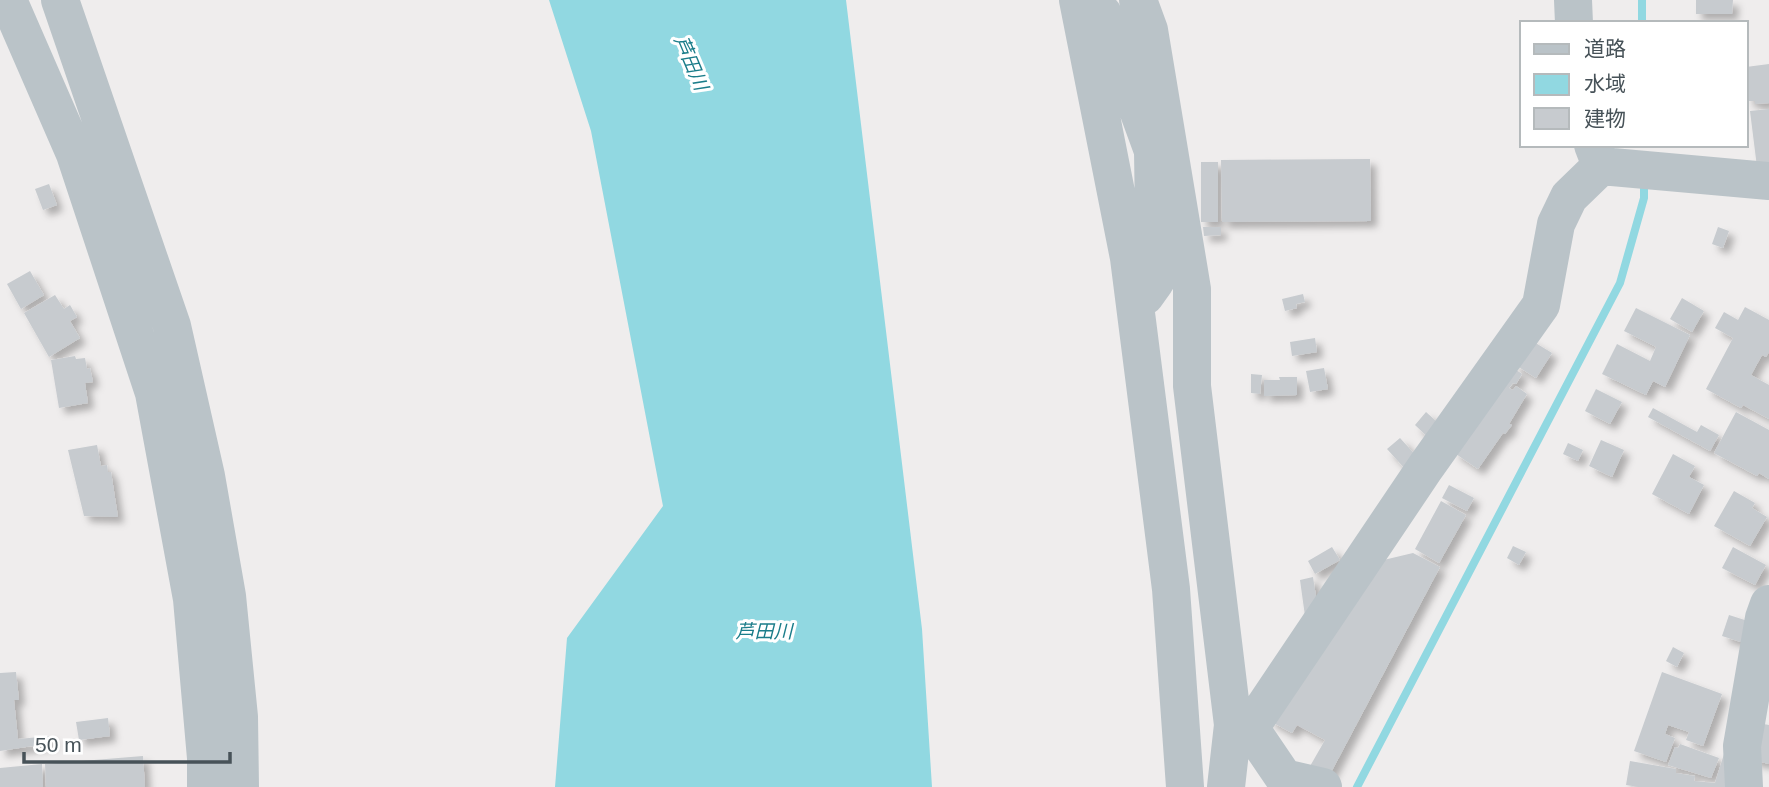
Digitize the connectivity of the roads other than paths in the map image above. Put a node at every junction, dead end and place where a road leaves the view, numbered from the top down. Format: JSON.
{"nodes":[{"id":1,"x":8,"y":0,"type":"edge"},
{"id":2,"x":30,"y":0,"type":"edge"},
{"id":3,"x":1138,"y":0,"type":"edge"},
{"id":4,"x":1573,"y":0,"type":"edge"},
{"id":5,"x":1078,"y":4,"type":"edge"},
{"id":6,"x":66,"y":16,"type":"edge"},
{"id":7,"x":1574,"y":21,"type":"edge"},
{"id":8,"x":1160,"y":149,"type":"junction"},
{"id":9,"x":1606,"y":159,"type":"edge"},
{"id":10,"x":1769,"y":181,"type":"edge"},
{"id":11,"x":1136,"y":310,"type":"junction"},
{"id":12,"x":1769,"y":604,"type":"edge"},
{"id":13,"x":1242,"y":726,"type":"junction"},
{"id":14,"x":206,"y":787,"type":"edge"},
{"id":15,"x":240,"y":787,"type":"edge"},
{"id":16,"x":1185,"y":787,"type":"edge"},
{"id":17,"x":1226,"y":787,"type":"edge"},
{"id":18,"x":1323,"y":787,"type":"edge"},
{"id":19,"x":1745,"y":787,"type":"edge"}],
"edges":[{"from":1,"to":14,"type":"street"},
{"from":2,"to":6,"type":"street"},
{"from":3,"to":8,"type":"street"},
{"from":4,"to":7,"type":"street"},
{"from":5,"to":8,"type":"street"},
{"from":5,"to":11,"type":"street"},
{"from":6,"to":15,"type":"street"},
{"from":8,"to":11,"type":"street"},
{"from":8,"to":13,"type":"street"},
{"from":9,"to":10,"type":"street"},
{"from":9,"to":13,"type":"street"},
{"from":11,"to":16,"type":"street"},
{"from":12,"to":19,"type":"street"},
{"from":13,"to":17,"type":"street"},
{"from":13,"to":18,"type":"street"}]}
